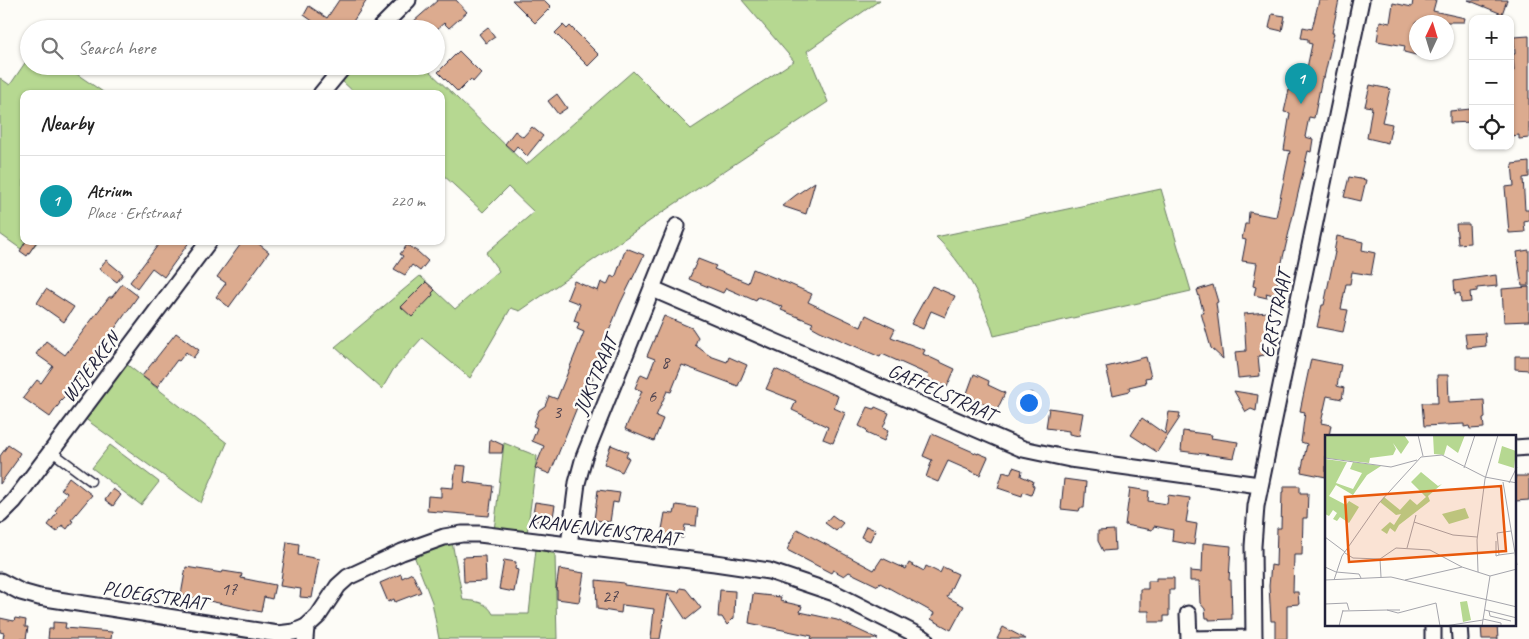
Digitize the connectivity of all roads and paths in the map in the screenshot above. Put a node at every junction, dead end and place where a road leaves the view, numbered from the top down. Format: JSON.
{"nodes":[{"id":1,"x":408,"y":0,"type":"edge"},
{"id":2,"x":1361,"y":0,"type":"edge"},
{"id":3,"x":388,"y":20,"type":"edge"},
{"id":4,"x":337,"y":75,"type":"edge"},
{"id":5,"x":324,"y":90,"type":"edge"},
{"id":6,"x":677,"y":226,"type":"dead end"},
{"id":7,"x":206,"y":245,"type":"edge"},
{"id":8,"x":653,"y":288,"type":"junction"},
{"id":9,"x":1529,"y":447,"type":"edge"},
{"id":10,"x":1516,"y":448,"type":"edge"},
{"id":11,"x":51,"y":451,"type":"junction"},
{"id":12,"x":91,"y":481,"type":"dead end"},
{"id":13,"x":1260,"y":485,"type":"junction"},
{"id":14,"x":0,"y":515,"type":"edge"},
{"id":15,"x":569,"y":546,"type":"junction"},
{"id":16,"x":0,"y":580,"type":"edge"},
{"id":17,"x":1188,"y":614,"type":"dead end"},
{"id":18,"x":1433,"y":626,"type":"edge"},
{"id":19,"x":1459,"y":626,"type":"edge"},
{"id":20,"x":305,"y":633,"type":"edge"},
{"id":21,"x":1254,"y":638,"type":"edge"},
{"id":22,"x":925,"y":639,"type":"edge"},
{"id":23,"x":1433,"y":639,"type":"edge"},
{"id":24,"x":1460,"y":639,"type":"edge"}],
"edges":[{"from":1,"to":3,"type":"street"},
{"from":2,"to":13,"type":"street","name":"ERFSTRAAT"},
{"from":4,"to":5,"type":"street"},
{"from":6,"to":8,"type":"street","name":"JUKSTRAAT"},
{"from":7,"to":11,"type":"street","name":"WIJERKEN"},
{"from":8,"to":13,"type":"street","name":"GAFFELSTRAAT"},
{"from":8,"to":15,"type":"street","name":"JUKSTRAAT"},
{"from":9,"to":10,"type":"street"},
{"from":11,"to":12,"type":"lane"},
{"from":11,"to":14,"type":"street","name":"WIJERKEN"},
{"from":13,"to":21,"type":"street","name":"ERFSTRAAT"},
{"from":15,"to":20,"type":"street","name":"KRANENVENSTRAAT"},
{"from":15,"to":22,"type":"street","name":"KRANENVENSTRAAT"},
{"from":16,"to":20,"type":"street","name":"PLOEGSTRAAT"},
{"from":17,"to":21,"type":"street"},
{"from":18,"to":23,"type":"street"},
{"from":19,"to":24,"type":"street"}]}
